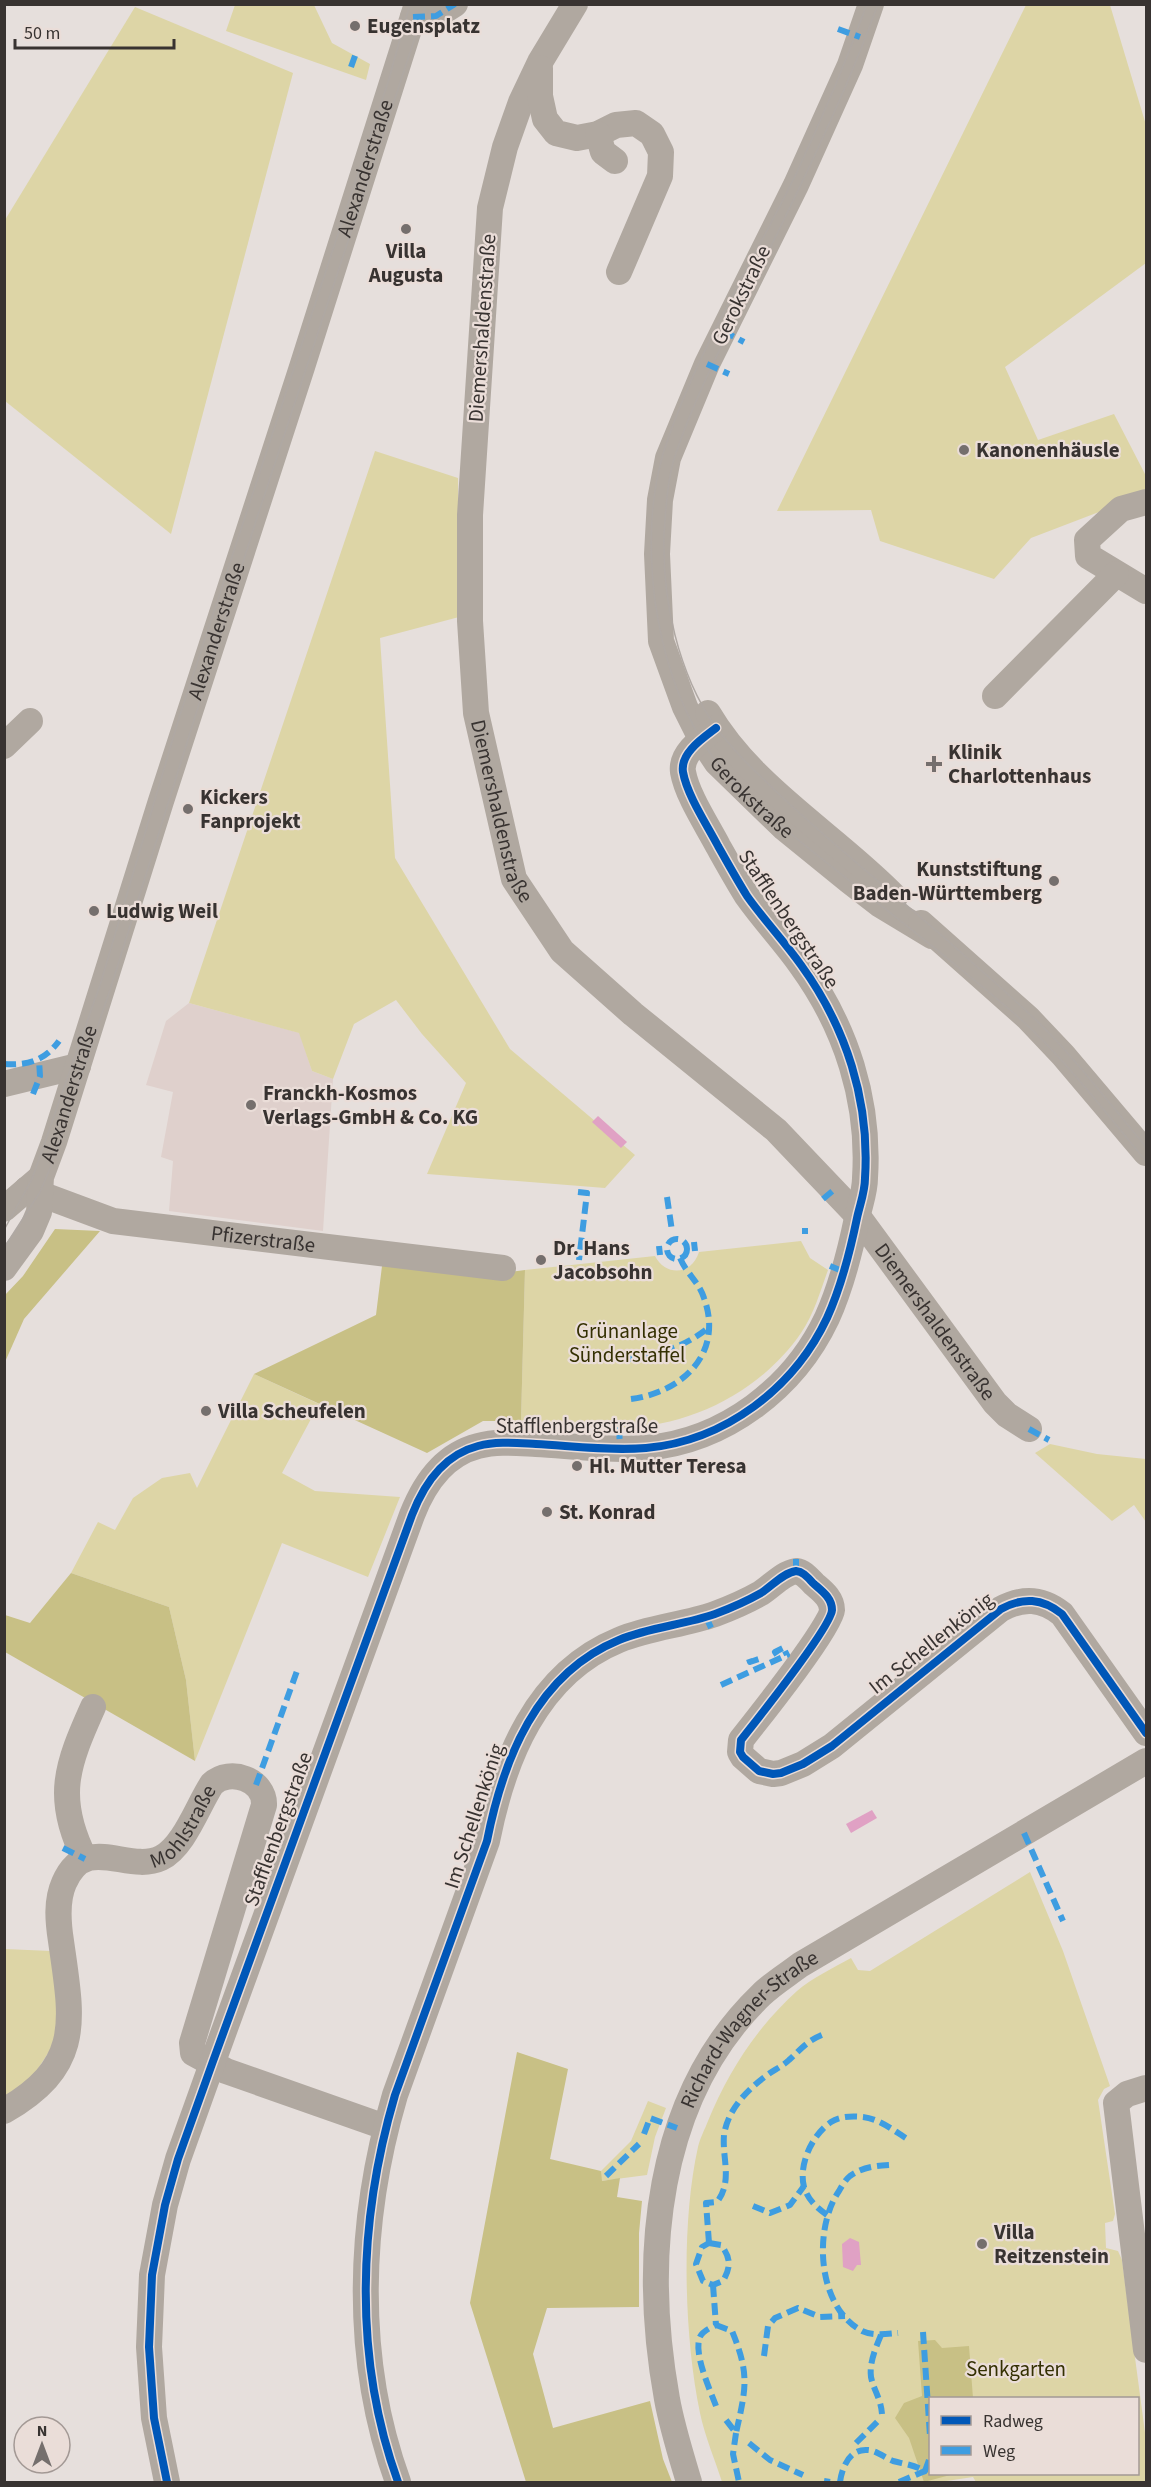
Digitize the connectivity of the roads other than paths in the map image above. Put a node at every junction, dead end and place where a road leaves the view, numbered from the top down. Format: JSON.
{"nodes":[{"id":1,"x":455,"y":4,"type":"edge"},
{"id":2,"x":575,"y":4,"type":"edge"},
{"id":3,"x":872,"y":4,"type":"edge"},
{"id":4,"x":415,"y":11,"type":"edge"},
{"id":5,"x":540,"y":62,"type":"junction"},
{"id":6,"x":598,"y":134,"type":"junction"},
{"id":7,"x":615,"y":161,"type":"dead end"},
{"id":8,"x":619,"y":272,"type":"dead end"},
{"id":9,"x":1146,"y":501,"type":"edge"},
{"id":10,"x":1116,"y":573,"type":"junction"},
{"id":11,"x":1146,"y":591,"type":"edge"},
{"id":12,"x":995,"y":696,"type":"dead end"},
{"id":13,"x":30,"y":721,"type":"dead end"},
{"id":14,"x":709,"y":733,"type":"junction"},
{"id":15,"x":4,"y":746,"type":"edge"},
{"id":16,"x":78,"y":1066,"type":"junction"},
{"id":17,"x":4,"y":1084,"type":"edge"},
{"id":18,"x":1146,"y":1153,"type":"edge"},
{"id":19,"x":36,"y":1186,"type":"junction"},
{"id":20,"x":4,"y":1209,"type":"edge"},
{"id":21,"x":857,"y":1215,"type":"junction"},
{"id":22,"x":4,"y":1268,"type":"edge"},
{"id":23,"x":503,"y":1268,"type":"dead end"},
{"id":24,"x":1029,"y":1429,"type":"dead end"},
{"id":25,"x":93,"y":1707,"type":"dead end"},
{"id":26,"x":1146,"y":1733,"type":"edge"},
{"id":27,"x":1146,"y":1761,"type":"edge"},
{"id":28,"x":84,"y":1859,"type":"junction"},
{"id":29,"x":212,"y":2064,"type":"junction"},
{"id":30,"x":1146,"y":2088,"type":"edge"},
{"id":31,"x":4,"y":2111,"type":"edge"},
{"id":32,"x":386,"y":2127,"type":"junction"},
{"id":33,"x":1146,"y":2350,"type":"edge"},
{"id":34,"x":167,"y":2482,"type":"edge"},
{"id":35,"x":398,"y":2482,"type":"edge"},
{"id":36,"x":689,"y":2482,"type":"edge"}],
"edges":[{"from":1,"to":4,"type":"street"},
{"from":2,"to":5,"type":"street","name":"Diemershaldenstraße"},
{"from":3,"to":14,"type":"street","name":"Gerokstraße"},
{"from":4,"to":16,"type":"street","name":"Alexanderstraße"},
{"from":5,"to":6,"type":"street"},
{"from":5,"to":21,"type":"street","name":"Diemershaldenstraße"},
{"from":6,"to":7,"type":"street"},
{"from":6,"to":8,"type":"street"},
{"from":9,"to":10,"type":"street"},
{"from":10,"to":11,"type":"street"},
{"from":10,"to":12,"type":"street"},
{"from":13,"to":15,"type":"street"},
{"from":14,"to":18,"type":"street","name":"Gerokstraße"},
{"from":14,"to":21,"type":"street","name":"Stafflenbergstraße"},
{"from":16,"to":17,"type":"street"},
{"from":16,"to":19,"type":"street","name":"Alexanderstraße"},
{"from":19,"to":20,"type":"street"},
{"from":19,"to":22,"type":"street","name":"Alexanderstraße"},
{"from":19,"to":23,"type":"street","name":"Pfizerstraße"},
{"from":21,"to":24,"type":"street","name":"Diemershaldenstraße"},
{"from":21,"to":29,"type":"street","name":"Stafflenbergstraße"},
{"from":25,"to":28,"type":"street"},
{"from":26,"to":32,"type":"street","name":"Im Schellenkönig"},
{"from":27,"to":36,"type":"street","name":"Richard-Wagner-Straße"},
{"from":28,"to":29,"type":"street","name":"Mohlstraße"},
{"from":28,"to":31,"type":"street"},
{"from":29,"to":32,"type":"street"},
{"from":29,"to":34,"type":"street","name":"Stafflenbergstraße"},
{"from":30,"to":33,"type":"street"},
{"from":32,"to":35,"type":"street","name":"Im Schellenkönig"}]}
